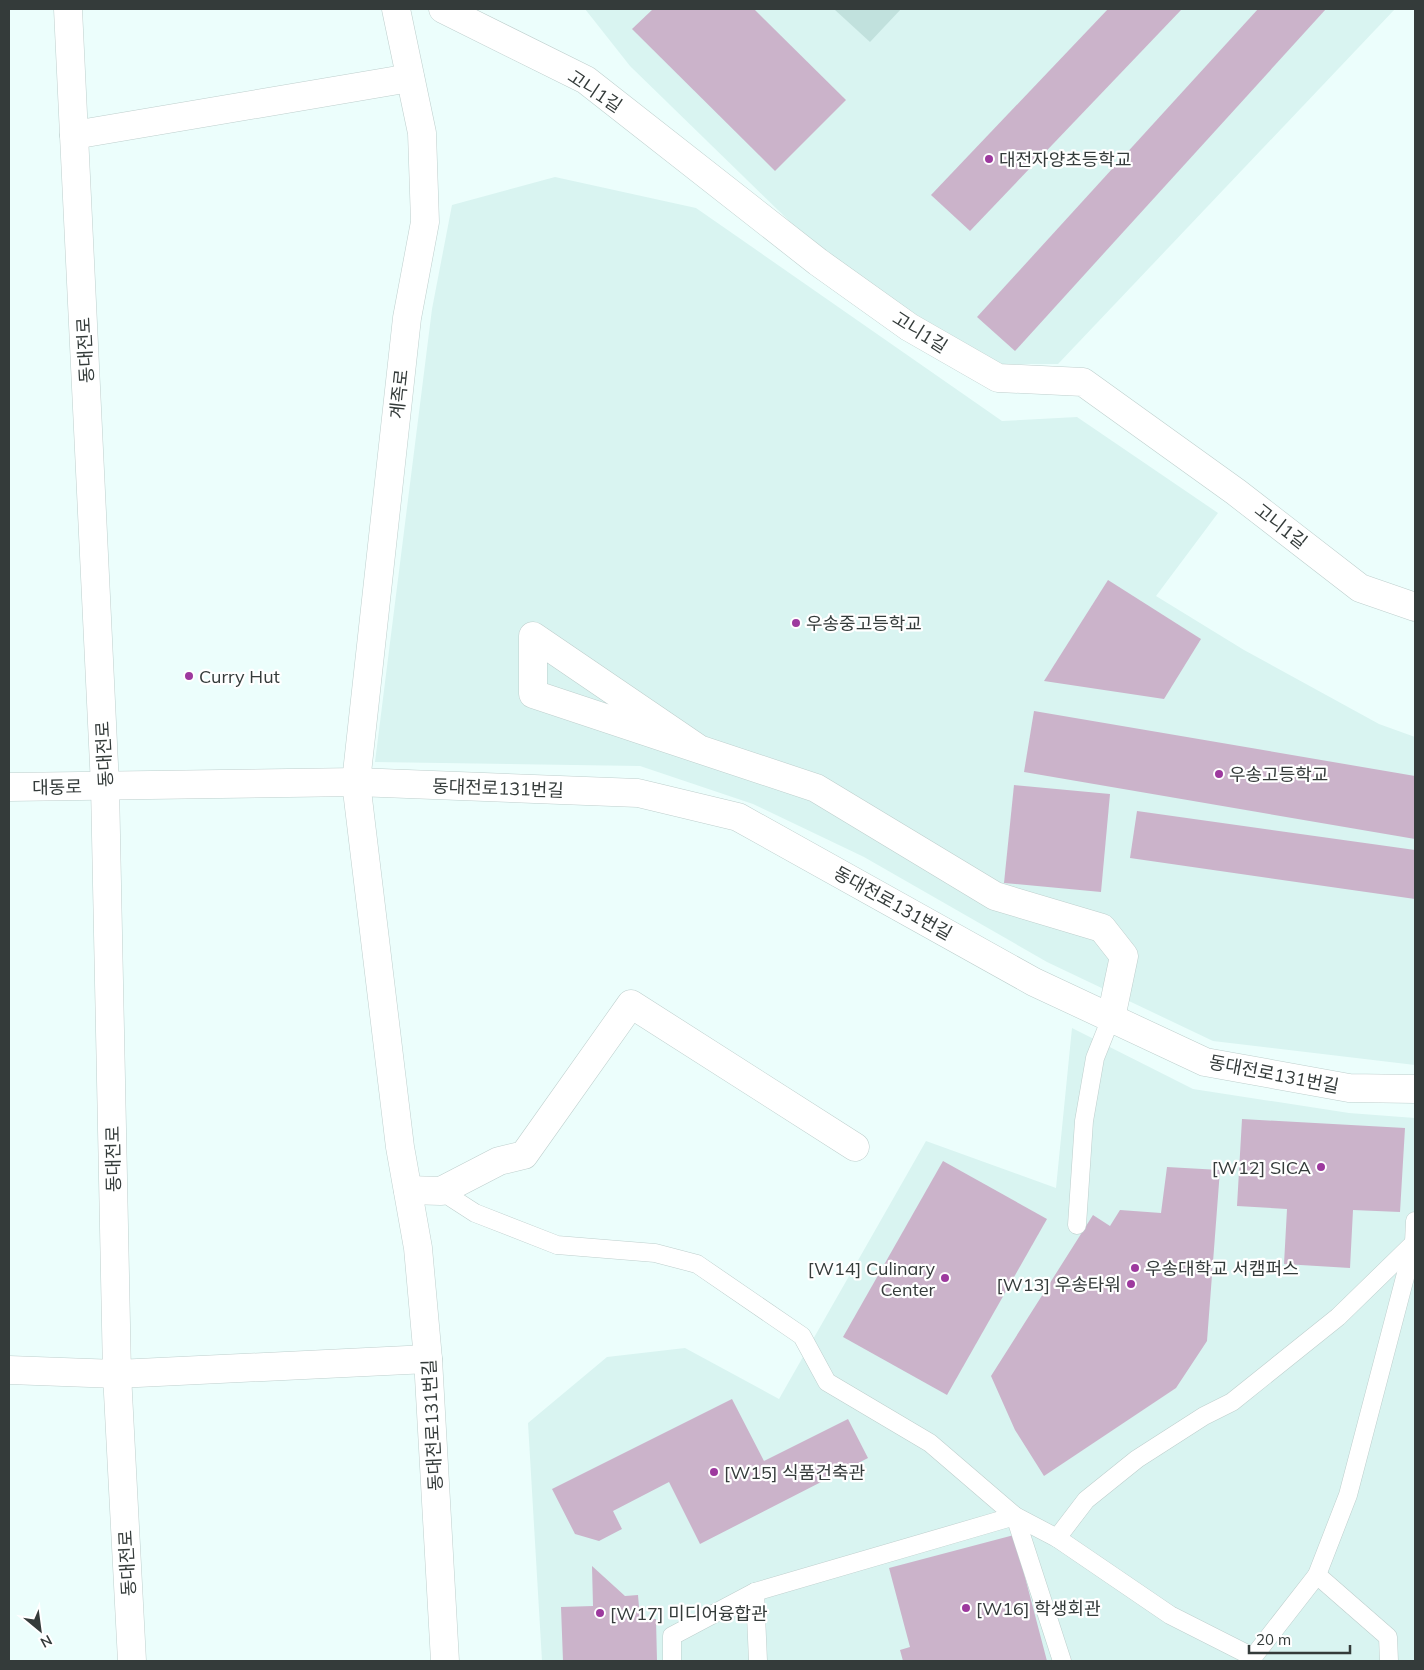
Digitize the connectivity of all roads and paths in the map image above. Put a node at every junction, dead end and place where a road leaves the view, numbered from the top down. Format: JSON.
{"nodes":[{"id":1,"x":68,"y":9,"type":"edge"},
{"id":2,"x":396,"y":9,"type":"edge"},
{"id":3,"x":442,"y":9,"type":"edge"},
{"id":4,"x":410,"y":78,"type":"junction"},
{"id":5,"x":74,"y":134,"type":"junction"},
{"id":6,"x":1415,"y":607,"type":"edge"},
{"id":7,"x":699,"y":750,"type":"junction"},
{"id":8,"x":356,"y":782,"type":"junction"},
{"id":9,"x":105,"y":786,"type":"junction"},
{"id":10,"x":9,"y":787,"type":"edge"},
{"id":11,"x":1111,"y":1018,"type":"junction"},
{"id":12,"x":1415,"y":1089,"type":"edge"},
{"id":13,"x":855,"y":1147,"type":"dead end"},
{"id":14,"x":408,"y":1190,"type":"junction"},
{"id":15,"x":441,"y":1191,"type":"junction"},
{"id":16,"x":1415,"y":1221,"type":"edge"},
{"id":17,"x":1077,"y":1226,"type":"dead end"},
{"id":18,"x":1414,"y":1243,"type":"edge"},
{"id":19,"x":428,"y":1359,"type":"junction"},
{"id":20,"x":9,"y":1370,"type":"edge"},
{"id":21,"x":117,"y":1374,"type":"junction"},
{"id":22,"x":1016,"y":1516,"type":"junction"},
{"id":23,"x":1057,"y":1538,"type":"junction"},
{"id":24,"x":1317,"y":1575,"type":"junction"},
{"id":25,"x":755,"y":1592,"type":"junction"},
{"id":26,"x":1246,"y":1660,"type":"edge"},
{"id":27,"x":132,"y":1661,"type":"edge"},
{"id":28,"x":444,"y":1661,"type":"edge"},
{"id":29,"x":672,"y":1661,"type":"edge"},
{"id":30,"x":758,"y":1661,"type":"edge"},
{"id":31,"x":1062,"y":1661,"type":"edge"},
{"id":32,"x":1388,"y":1661,"type":"edge"}],
"edges":[{"from":1,"to":5,"type":"street","name":"동대전로"},
{"from":2,"to":4,"type":"street","name":"계족로"},
{"from":3,"to":6,"type":"street","name":"고니1길"},
{"from":4,"to":5,"type":"street"},
{"from":4,"to":8,"type":"street","name":"계족로"},
{"from":5,"to":9,"type":"street","name":"동대전로"},
{"from":7,"to":7,"type":"street"},
{"from":7,"to":11,"type":"street"},
{"from":8,"to":9,"type":"street","name":"동대전로131번길"},
{"from":8,"to":11,"type":"street","name":"동대전로131번길"},
{"from":8,"to":14,"type":"street","name":"동대전로131번길"},
{"from":9,"to":10,"type":"street","name":"대동로"},
{"from":9,"to":21,"type":"street","name":"동대전로"},
{"from":11,"to":12,"type":"street","name":"동대전로131번길"},
{"from":11,"to":17,"type":"lane"},
{"from":13,"to":15,"type":"street"},
{"from":14,"to":15,"type":"street"},
{"from":14,"to":19,"type":"street","name":"동대전로131번길"},
{"from":15,"to":22,"type":"lane"},
{"from":16,"to":18,"type":"lane"},
{"from":18,"to":23,"type":"lane"},
{"from":18,"to":24,"type":"lane"},
{"from":19,"to":21,"type":"street"},
{"from":19,"to":28,"type":"street","name":"동대전로131번길"},
{"from":20,"to":21,"type":"street"},
{"from":21,"to":27,"type":"street","name":"동대전로"},
{"from":22,"to":23,"type":"lane"},
{"from":22,"to":25,"type":"lane"},
{"from":22,"to":31,"type":"lane"},
{"from":23,"to":26,"type":"lane"},
{"from":24,"to":26,"type":"lane"},
{"from":24,"to":32,"type":"lane"},
{"from":25,"to":29,"type":"lane"},
{"from":25,"to":30,"type":"lane"}]}
